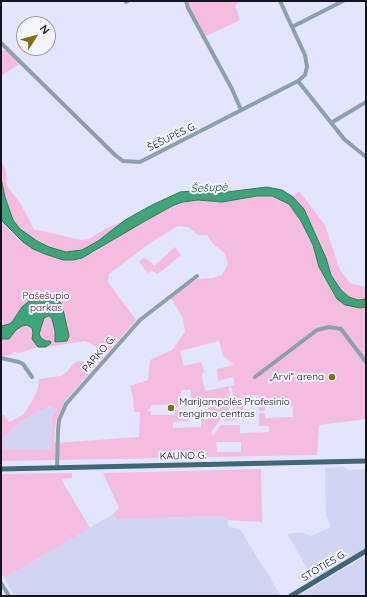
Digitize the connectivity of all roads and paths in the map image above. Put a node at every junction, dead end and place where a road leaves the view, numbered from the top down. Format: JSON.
{"nodes":[{"id":1,"x":186,"y":1,"type":"edge"},
{"id":2,"x":280,"y":1,"type":"edge"},
{"id":3,"x":343,"y":1,"type":"edge"},
{"id":4,"x":292,"y":27,"type":"junction"},
{"id":5,"x":1,"y":43,"type":"edge"},
{"id":6,"x":298,"y":81,"type":"junction"},
{"id":7,"x":366,"y":102,"type":"edge"},
{"id":8,"x":241,"y":110,"type":"junction"},
{"id":9,"x":331,"y":123,"type":"junction"},
{"id":10,"x":366,"y":157,"type":"edge"},
{"id":11,"x":197,"y":276,"type":"dead end"},
{"id":12,"x":1,"y":358,"type":"edge"},
{"id":13,"x":366,"y":362,"type":"edge"},
{"id":14,"x":32,"y":377,"type":"dead end"},
{"id":15,"x":255,"y":377,"type":"dead end"},
{"id":16,"x":366,"y":461,"type":"edge"},
{"id":17,"x":57,"y":468,"type":"junction"},
{"id":18,"x":1,"y":469,"type":"edge"},
{"id":19,"x":366,"y":551,"type":"edge"},
{"id":20,"x":1,"y":583,"type":"edge"},
{"id":21,"x":9,"y":596,"type":"edge"},
{"id":22,"x":292,"y":596,"type":"edge"}],
"edges":[{"from":1,"to":8,"type":"street"},
{"from":2,"to":4,"type":"street"},
{"from":3,"to":4,"type":"street"},
{"from":4,"to":6,"type":"street"},
{"from":5,"to":8,"type":"street","name":"ŠEŠUPĖS G."},
{"from":6,"to":8,"type":"street","name":"ŠEŠUPĖS G."},
{"from":6,"to":9,"type":"street"},
{"from":7,"to":9,"type":"street"},
{"from":9,"to":10,"type":"street"},
{"from":11,"to":17,"type":"street","name":"PARKO G."},
{"from":12,"to":14,"type":"street"},
{"from":13,"to":15,"type":"street"},
{"from":16,"to":17,"type":"main road","name":"KAUNO G."},
{"from":17,"to":18,"type":"main road","name":"KAUNO G."},
{"from":19,"to":22,"type":"main road","name":"STOTIES G."},
{"from":20,"to":21,"type":"street"}]}
